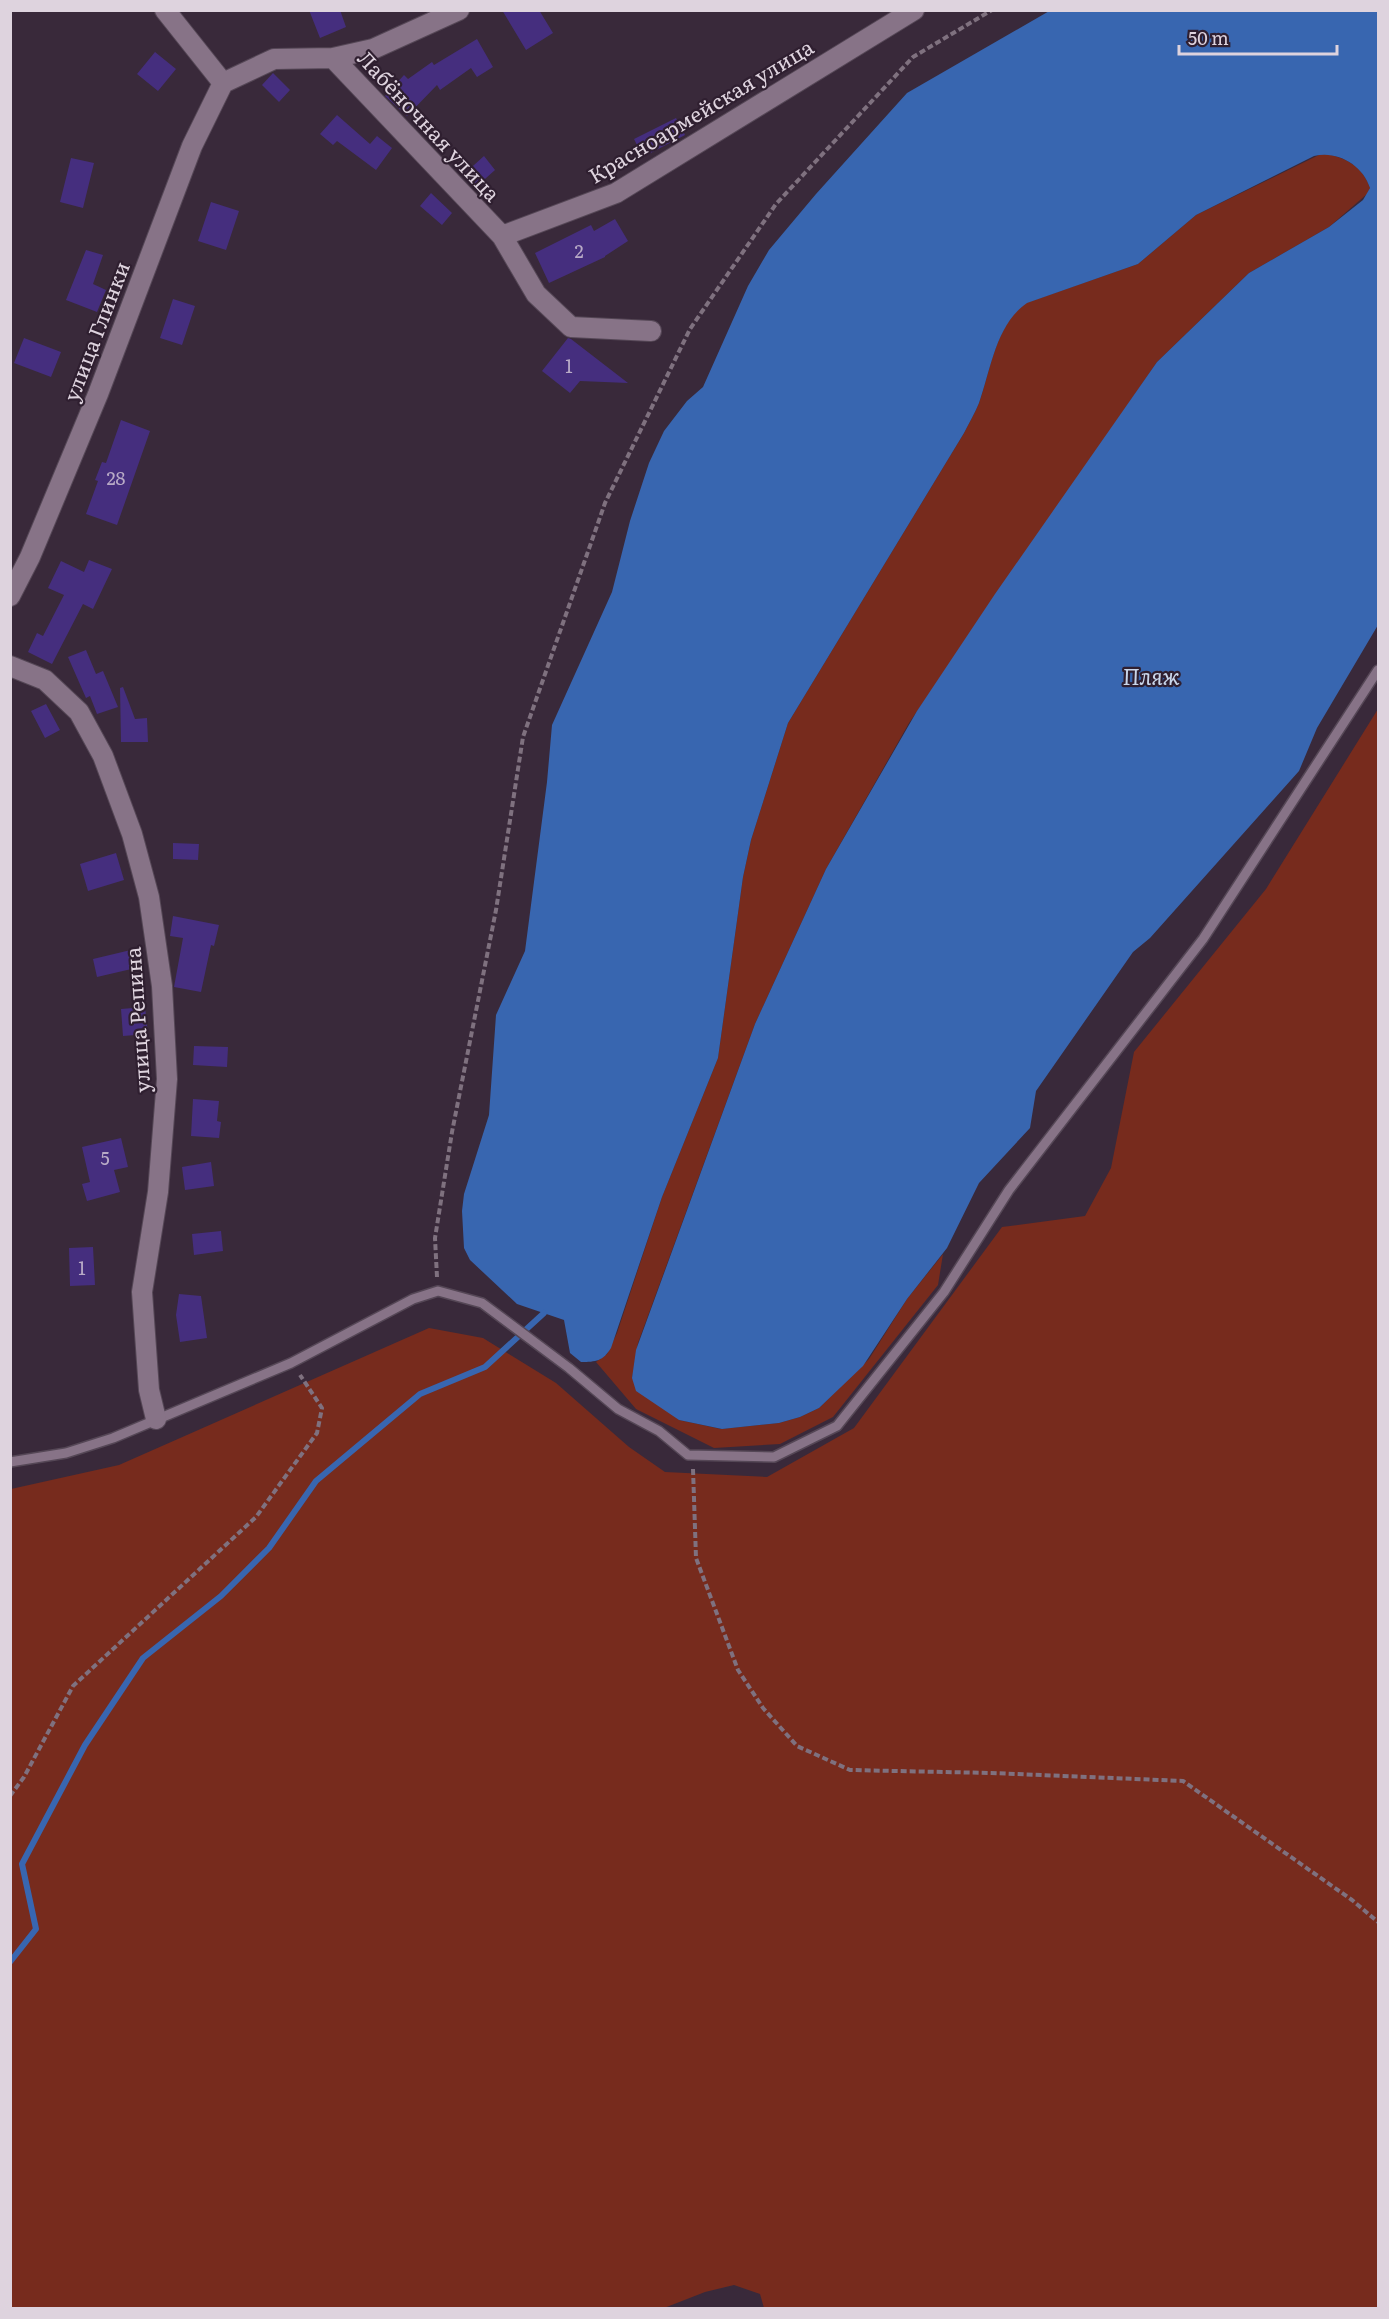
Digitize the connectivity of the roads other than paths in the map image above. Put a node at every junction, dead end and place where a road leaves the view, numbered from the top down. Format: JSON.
{"nodes":[{"id":1,"x":165,"y":10,"type":"edge"},
{"id":2,"x":459,"y":10,"type":"edge"},
{"id":3,"x":914,"y":10,"type":"edge"},
{"id":4,"x":333,"y":58,"type":"junction"},
{"id":5,"x":223,"y":83,"type":"junction"},
{"id":6,"x":502,"y":236,"type":"junction"},
{"id":7,"x":651,"y":331,"type":"dead end"},
{"id":8,"x":10,"y":596,"type":"edge"},
{"id":9,"x":10,"y":666,"type":"edge"},
{"id":10,"x":1378,"y":670,"type":"edge"},
{"id":11,"x":156,"y":1419,"type":"junction"},
{"id":12,"x":10,"y":1462,"type":"edge"}],
"edges":[{"from":1,"to":5,"type":"street"},
{"from":2,"to":4,"type":"street"},
{"from":3,"to":6,"type":"street","name":"Красноармейская улица"},
{"from":4,"to":5,"type":"street","name":"Лабёночная улица"},
{"from":4,"to":6,"type":"street","name":"Лабёночная улица"},
{"from":5,"to":8,"type":"street","name":"улица Глинки"},
{"from":6,"to":7,"type":"street","name":"Лабёночная улица"},
{"from":9,"to":11,"type":"street","name":"улица Репина"},
{"from":10,"to":11,"type":"lane"},
{"from":11,"to":12,"type":"lane"}]}
